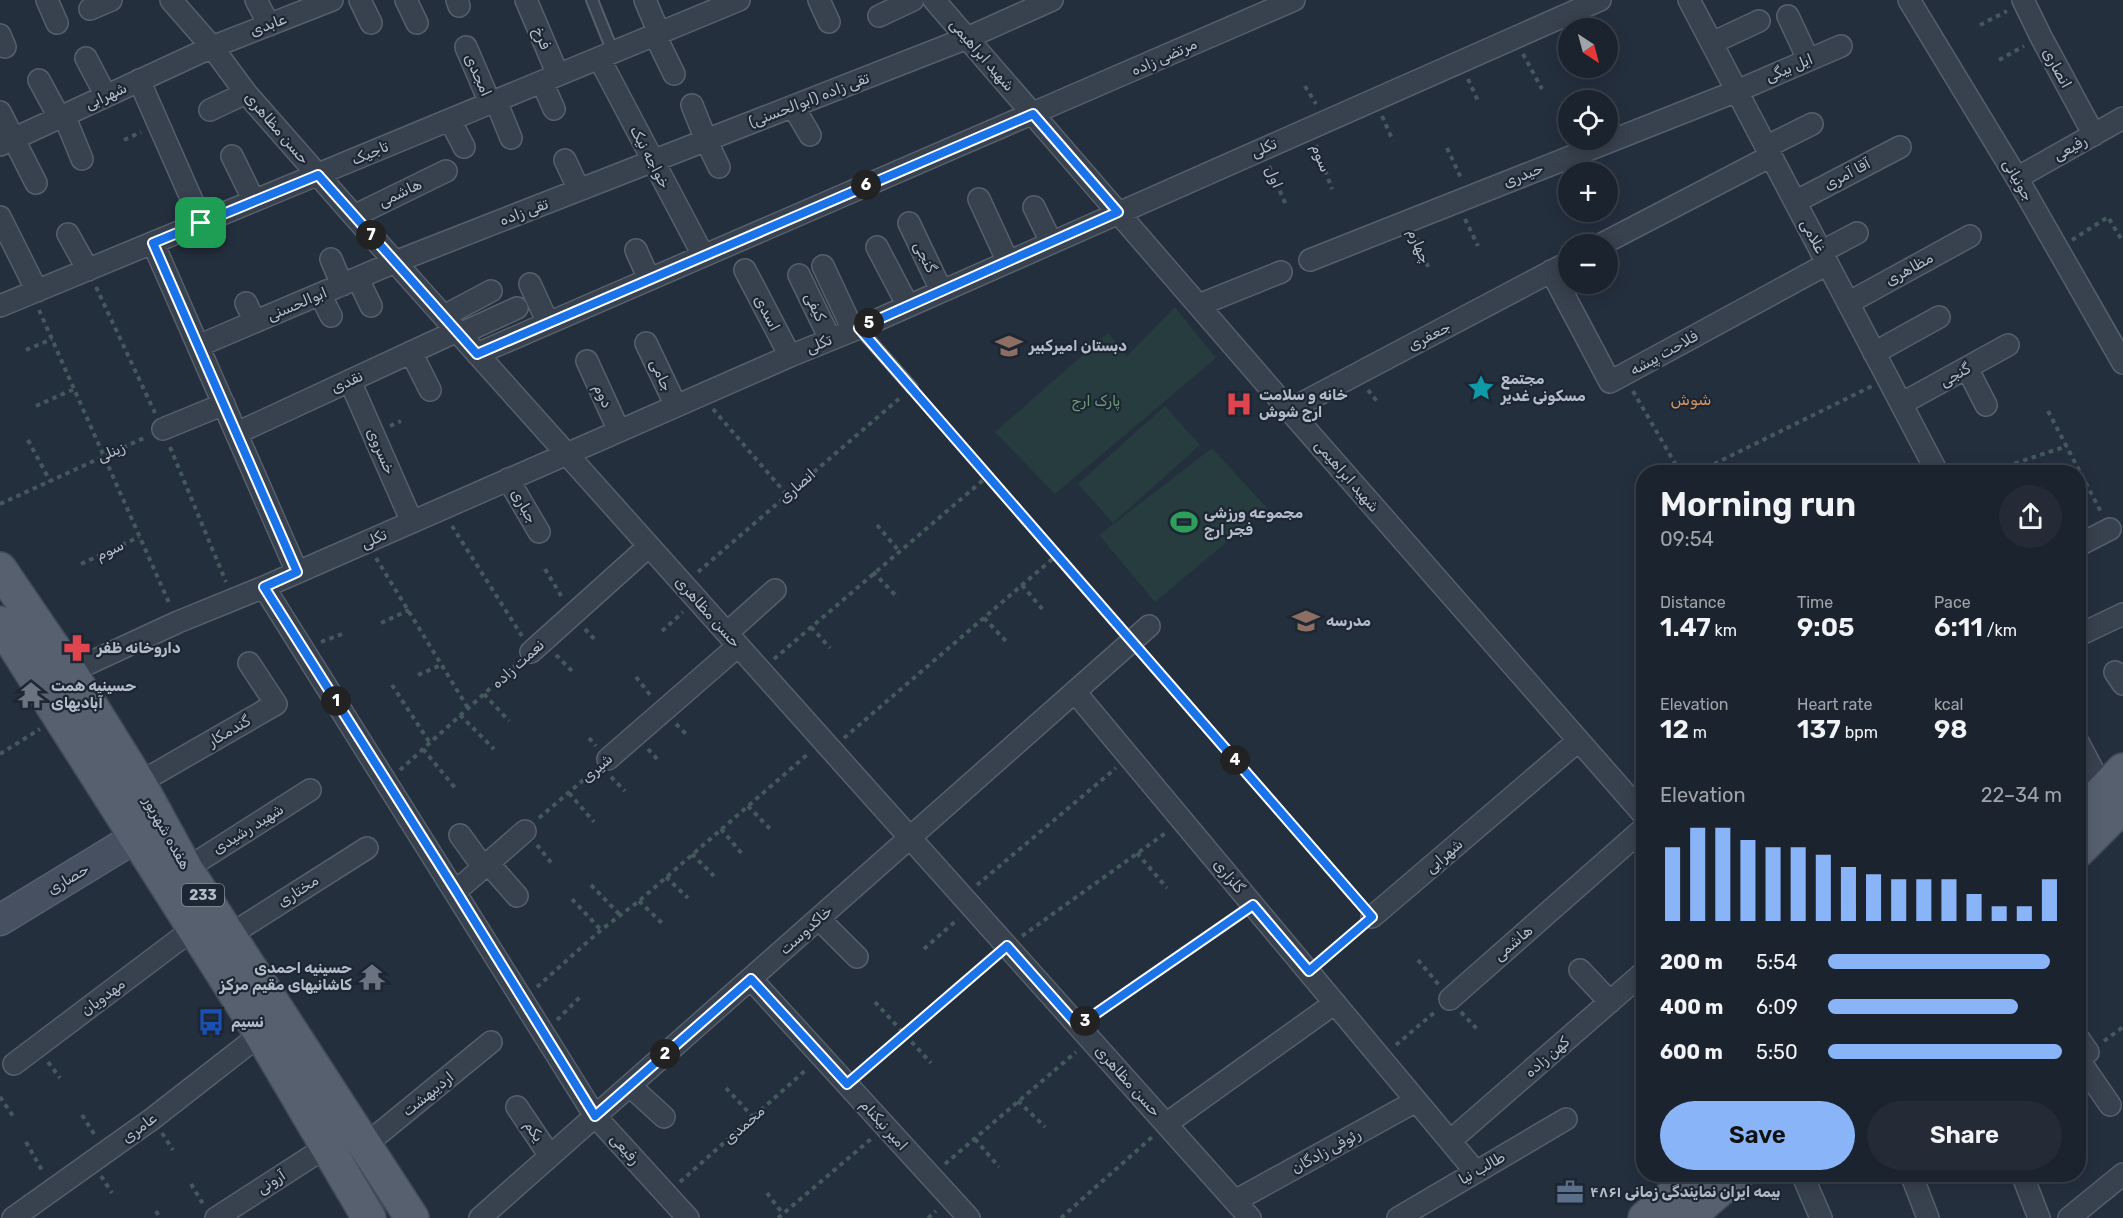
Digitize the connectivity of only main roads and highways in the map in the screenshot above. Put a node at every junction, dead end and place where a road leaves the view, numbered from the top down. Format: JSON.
{"nodes":[{"id":1,"x":0,"y":569,"type":"edge"},
{"id":2,"x":0,"y":622,"type":"edge"},
{"id":3,"x":2119,"y":797,"type":"edge"},
{"id":4,"x":2086,"y":813,"type":"edge"},
{"id":5,"x":136,"y":837,"type":"junction"},
{"id":6,"x":2086,"y":841,"type":"edge"},
{"id":7,"x":0,"y":920,"type":"edge"},
{"id":8,"x":1688,"y":1182,"type":"edge"},
{"id":9,"x":1729,"y":1182,"type":"edge"},
{"id":10,"x":369,"y":1218,"type":"edge"},
{"id":11,"x":412,"y":1218,"type":"edge"},
{"id":12,"x":1645,"y":1218,"type":"edge"},
{"id":13,"x":1687,"y":1218,"type":"edge"}],
"edges":[{"from":1,"to":11,"type":"main road","name":"هفده شهریور","number":"233"},
{"from":2,"to":5,"type":"main road","name":"هفده شهریور","number":"233"},
{"from":3,"to":4,"type":"main road"},
{"from":3,"to":6,"type":"main road"},
{"from":5,"to":7,"type":"main road","name":"حصاری"},
{"from":5,"to":10,"type":"main road","name":"هفده شهریور","number":"233"},
{"from":8,"to":12,"type":"main road"},
{"from":9,"to":13,"type":"main road"}]}
